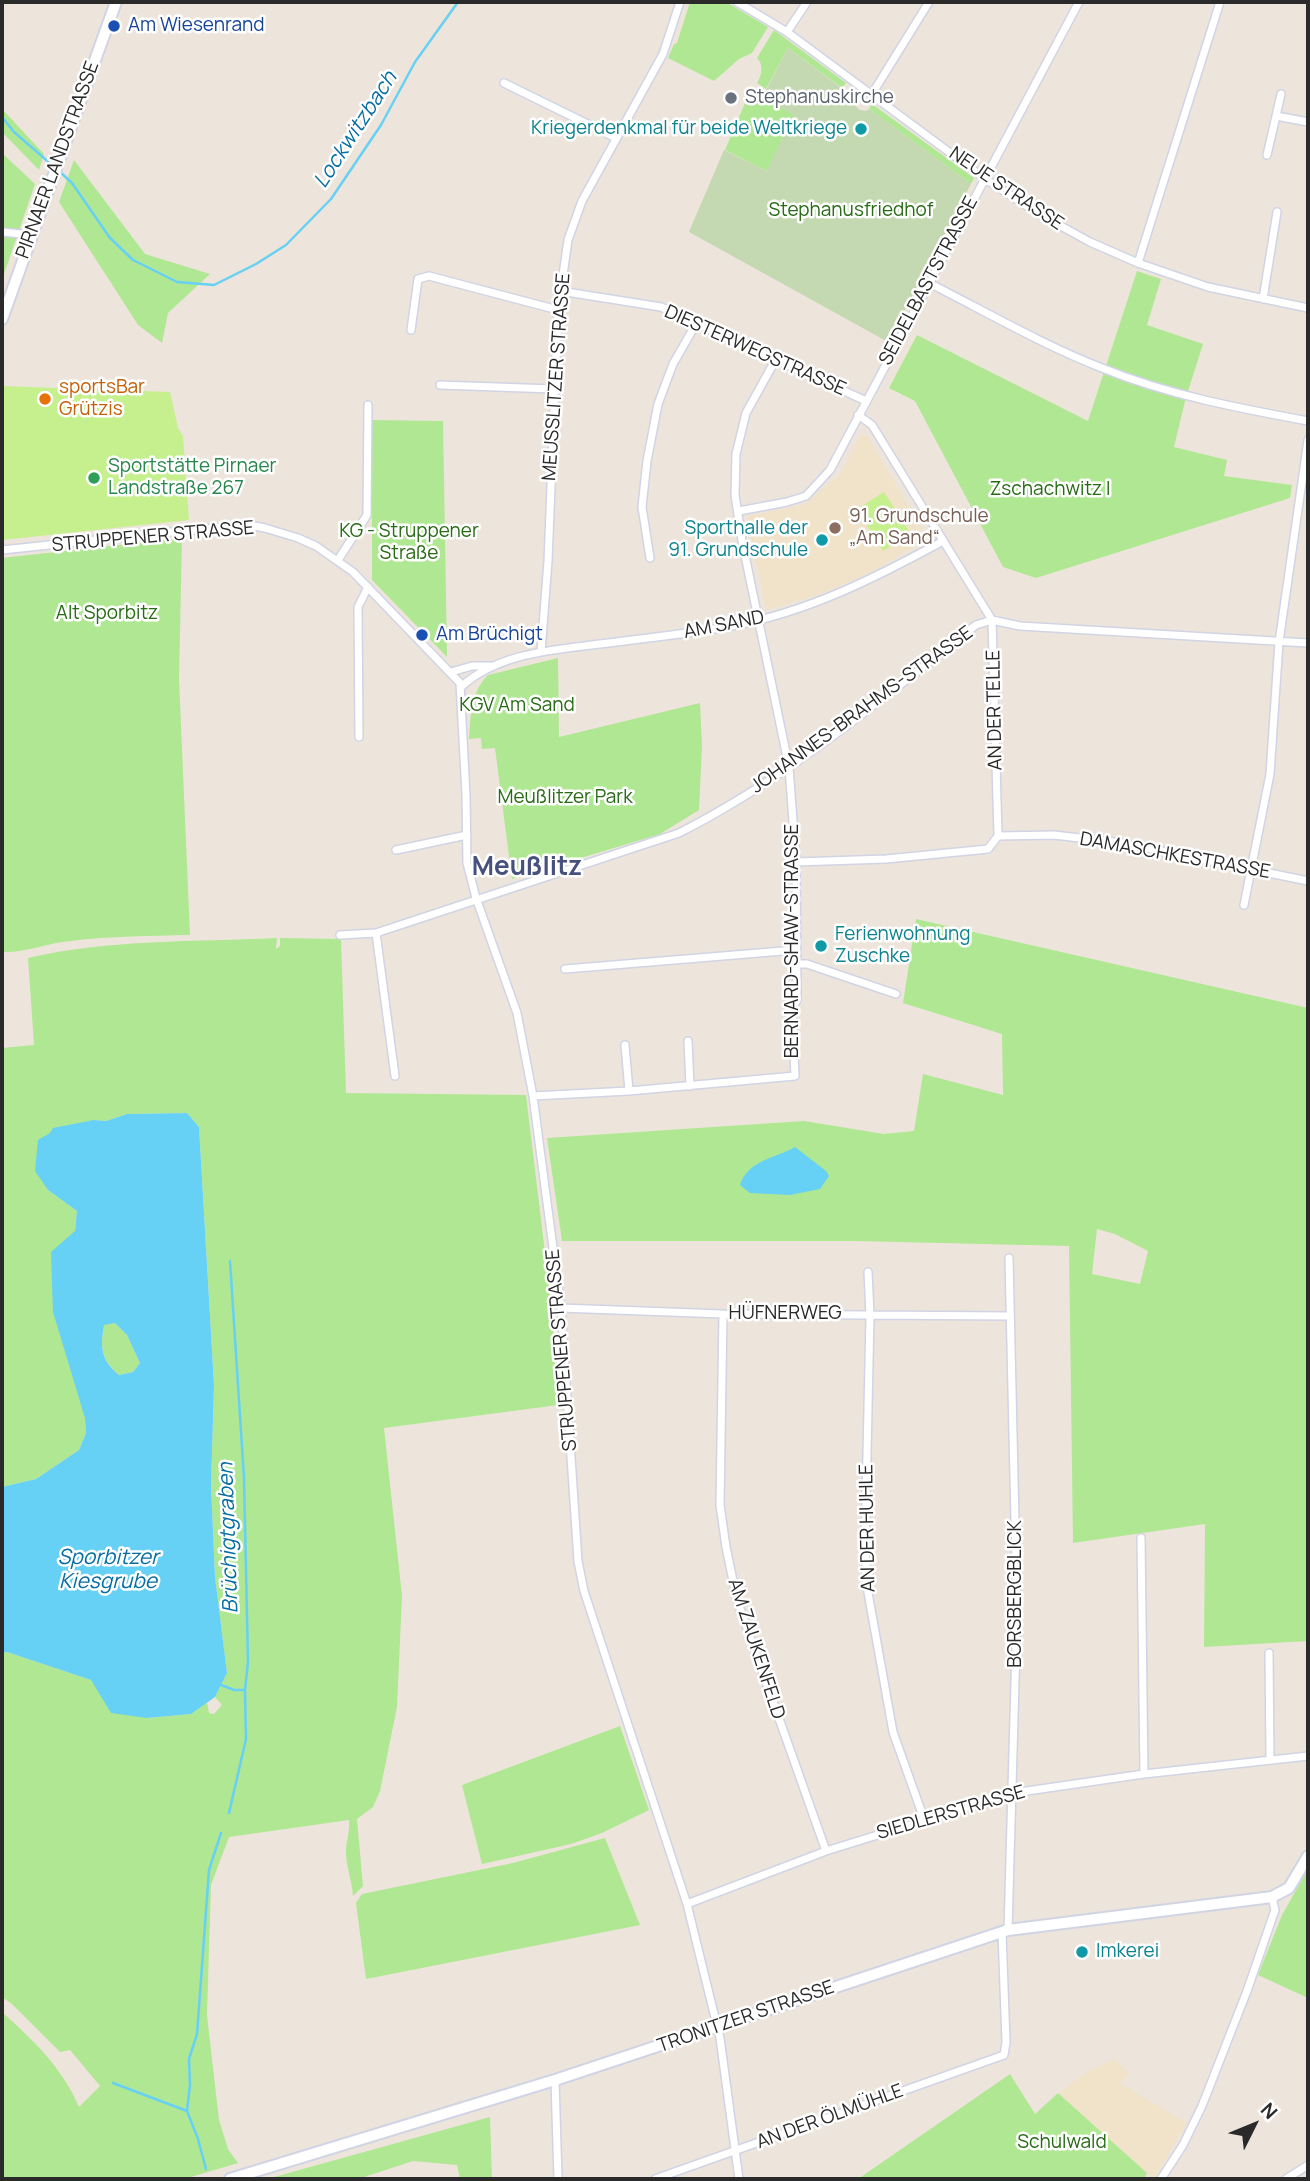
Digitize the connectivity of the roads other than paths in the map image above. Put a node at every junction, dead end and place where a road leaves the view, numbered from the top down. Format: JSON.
{"nodes":[{"id":1,"x":116,"y":2,"type":"edge"},
{"id":2,"x":680,"y":2,"type":"edge"},
{"id":3,"x":737,"y":2,"type":"edge"},
{"id":4,"x":807,"y":2,"type":"edge"},
{"id":5,"x":929,"y":2,"type":"edge"},
{"id":6,"x":1079,"y":2,"type":"edge"},
{"id":7,"x":1220,"y":2,"type":"edge"},
{"id":8,"x":787,"y":33,"type":"junction"},
{"id":9,"x":504,"y":83,"type":"dead end"},
{"id":10,"x":872,"y":94,"type":"junction"},
{"id":11,"x":1281,"y":94,"type":"dead end"},
{"id":12,"x":1276,"y":116,"type":"junction"},
{"id":13,"x":1308,"y":122,"type":"edge"},
{"id":14,"x":616,"y":138,"type":"junction"},
{"id":15,"x":1267,"y":155,"type":"dead end"},
{"id":16,"x":984,"y":178,"type":"junction"},
{"id":17,"x":1278,"y":212,"type":"dead end"},
{"id":18,"x":2,"y":232,"type":"edge"},
{"id":19,"x":31,"y":235,"type":"junction"},
{"id":20,"x":1138,"y":264,"type":"junction"},
{"id":21,"x":929,"y":283,"type":"junction"},
{"id":22,"x":560,"y":290,"type":"junction"},
{"id":23,"x":1263,"y":299,"type":"junction"},
{"id":24,"x":1308,"y":308,"type":"edge"},
{"id":25,"x":558,"y":310,"type":"junction"},
{"id":26,"x":2,"y":319,"type":"edge"},
{"id":27,"x":697,"y":322,"type":"junction"},
{"id":28,"x":411,"y":330,"type":"dead end"},
{"id":29,"x":776,"y":359,"type":"junction"},
{"id":30,"x":440,"y":385,"type":"dead end"},
{"id":31,"x":553,"y":389,"type":"junction"},
{"id":32,"x":866,"y":401,"type":"junction"},
{"id":33,"x":368,"y":405,"type":"dead end"},
{"id":34,"x":858,"y":415,"type":"junction"},
{"id":35,"x":1308,"y":421,"type":"edge"},
{"id":36,"x":1308,"y":440,"type":"edge"},
{"id":37,"x":739,"y":511,"type":"junction"},
{"id":38,"x":943,"y":541,"type":"junction"},
{"id":39,"x":2,"y":550,"type":"edge"},
{"id":40,"x":650,"y":558,"type":"dead end"},
{"id":41,"x":338,"y":560,"type":"junction"},
{"id":42,"x":368,"y":587,"type":"junction"},
{"id":43,"x":759,"y":619,"type":"junction"},
{"id":44,"x":992,"y":620,"type":"junction"},
{"id":45,"x":1279,"y":642,"type":"junction"},
{"id":46,"x":1308,"y":643,"type":"edge"},
{"id":47,"x":541,"y":652,"type":"junction"},
{"id":48,"x":492,"y":666,"type":"junction"},
{"id":49,"x":451,"y":672,"type":"junction"},
{"id":50,"x":461,"y":687,"type":"junction"},
{"id":51,"x":359,"y":737,"type":"dead end"},
{"id":52,"x":789,"y":767,"type":"junction"},
{"id":53,"x":467,"y":835,"type":"junction"},
{"id":54,"x":998,"y":836,"type":"junction"},
{"id":55,"x":396,"y":850,"type":"dead end"},
{"id":56,"x":796,"y":862,"type":"junction"},
{"id":57,"x":1251,"y":869,"type":"junction"},
{"id":58,"x":1308,"y":881,"type":"edge"},
{"id":59,"x":476,"y":898,"type":"junction"},
{"id":60,"x":1244,"y":905,"type":"dead end"},
{"id":61,"x":376,"y":933,"type":"junction"},
{"id":62,"x":340,"y":935,"type":"dead end"},
{"id":63,"x":795,"y":950,"type":"junction"},
{"id":64,"x":796,"y":964,"type":"junction"},
{"id":65,"x":565,"y":969,"type":"dead end"},
{"id":66,"x":896,"y":994,"type":"dead end"},
{"id":67,"x":688,"y":1041,"type":"dead end"},
{"id":68,"x":625,"y":1045,"type":"dead end"},
{"id":69,"x":395,"y":1076,"type":"dead end"},
{"id":70,"x":690,"y":1086,"type":"junction"},
{"id":71,"x":629,"y":1091,"type":"junction"},
{"id":72,"x":533,"y":1096,"type":"junction"},
{"id":73,"x":1009,"y":1258,"type":"dead end"},
{"id":74,"x":868,"y":1272,"type":"dead end"},
{"id":75,"x":561,"y":1308,"type":"junction"},
{"id":76,"x":723,"y":1314,"type":"junction"},
{"id":77,"x":870,"y":1315,"type":"junction"},
{"id":78,"x":1010,"y":1316,"type":"junction"},
{"id":79,"x":1141,"y":1538,"type":"dead end"},
{"id":80,"x":1269,"y":1653,"type":"dead end"},
{"id":81,"x":1308,"y":1756,"type":"edge"},
{"id":82,"x":1270,"y":1759,"type":"junction"},
{"id":83,"x":1144,"y":1774,"type":"junction"},
{"id":84,"x":1013,"y":1793,"type":"junction"},
{"id":85,"x":924,"y":1819,"type":"junction"},
{"id":86,"x":826,"y":1850,"type":"junction"},
{"id":87,"x":1308,"y":1856,"type":"edge"},
{"id":88,"x":1272,"y":1897,"type":"junction"},
{"id":89,"x":688,"y":1903,"type":"junction"},
{"id":90,"x":1005,"y":1931,"type":"junction"},
{"id":91,"x":717,"y":2026,"type":"junction"},
{"id":92,"x":1004,"y":2055,"type":"joint"},
{"id":93,"x":555,"y":2080,"type":"junction"},
{"id":94,"x":735,"y":2152,"type":"junction"},
{"id":95,"x":1308,"y":2165,"type":"edge"},
{"id":96,"x":230,"y":2179,"type":"edge"},
{"id":97,"x":558,"y":2179,"type":"edge"},
{"id":98,"x":655,"y":2179,"type":"edge"},
{"id":99,"x":739,"y":2179,"type":"edge"},
{"id":100,"x":1161,"y":2179,"type":"edge"},
{"id":101,"x":1286,"y":2179,"type":"edge"}],
"edges":[{"from":1,"to":19,"type":"street","name":"PIRNAER LANDSTRASSE"},
{"from":2,"to":14,"type":"street","name":"MEUSSLITZER STRASSE"},
{"from":3,"to":8,"type":"street","name":"NEUE STRASSE"},
{"from":4,"to":8,"type":"street"},
{"from":5,"to":10,"type":"street"},
{"from":6,"to":16,"type":"street","name":"SEIDELBASTSTRASSE"},
{"from":7,"to":20,"type":"street"},
{"from":8,"to":10,"type":"street","name":"NEUE STRASSE"},
{"from":9,"to":14,"type":"street"},
{"from":10,"to":16,"type":"street","name":"NEUE STRASSE"},
{"from":11,"to":12,"type":"street"},
{"from":12,"to":13,"type":"street"},
{"from":12,"to":15,"type":"street"},
{"from":14,"to":22,"type":"street","name":"MEUSSLITZER STRASSE"},
{"from":16,"to":20,"type":"street","name":"NEUE STRASSE"},
{"from":16,"to":21,"type":"street","name":"SEIDELBASTSTRASSE"},
{"from":17,"to":23,"type":"street"},
{"from":18,"to":19,"type":"street"},
{"from":19,"to":26,"type":"street","name":"PIRNAER LANDSTRASSE"},
{"from":20,"to":23,"type":"street","name":"NEUE STRASSE"},
{"from":21,"to":32,"type":"street","name":"SEIDELBASTSTRASSE"},
{"from":21,"to":35,"type":"street"},
{"from":22,"to":25,"type":"street","name":"MEUSSLITZER STRASSE"},
{"from":22,"to":27,"type":"street","name":"DIESTERWEGSTRASSE"},
{"from":23,"to":24,"type":"street","name":"NEUE STRASSE"},
{"from":25,"to":28,"type":"street"},
{"from":25,"to":31,"type":"street","name":"MEUSSLITZER STRASSE"},
{"from":27,"to":29,"type":"street","name":"DIESTERWEGSTRASSE"},
{"from":27,"to":40,"type":"street"},
{"from":29,"to":32,"type":"street","name":"DIESTERWEGSTRASSE"},
{"from":29,"to":37,"type":"street","name":"BERNARD-SHAW-STRASSE"},
{"from":30,"to":31,"type":"street"},
{"from":31,"to":47,"type":"street","name":"MEUSSLITZER STRASSE"},
{"from":32,"to":34,"type":"street","name":"SEIDELBASTSTRASSE"},
{"from":33,"to":41,"type":"street"},
{"from":34,"to":37,"type":"street","name":"SEIDELBASTSTRASSE"},
{"from":34,"to":38,"type":"street"},
{"from":36,"to":45,"type":"street"},
{"from":37,"to":43,"type":"street","name":"BERNARD-SHAW-STRASSE"},
{"from":38,"to":43,"type":"street","name":"AM SAND"},
{"from":38,"to":44,"type":"street"},
{"from":39,"to":41,"type":"street","name":"STRUPPENER STRASSE"},
{"from":41,"to":42,"type":"street","name":"STRUPPENER STRASSE"},
{"from":42,"to":49,"type":"street","name":"STRUPPENER STRASSE"},
{"from":42,"to":51,"type":"street"},
{"from":43,"to":47,"type":"street","name":"AM SAND"},
{"from":43,"to":52,"type":"street","name":"BERNARD-SHAW-STRASSE"},
{"from":44,"to":45,"type":"street","name":"JOHANNES-BRAHMS-STRASSE"},
{"from":44,"to":52,"type":"street","name":"JOHANNES-BRAHMS-STRASSE"},
{"from":44,"to":54,"type":"street","name":"AN DER TELLE"},
{"from":45,"to":46,"type":"street","name":"JOHANNES-BRAHMS-STRASSE"},
{"from":45,"to":57,"type":"street"},
{"from":47,"to":48,"type":"street","name":"AM SAND"},
{"from":48,"to":49,"type":"street","name":"AM SAND"},
{"from":48,"to":50,"type":"street","name":"AM SAND"},
{"from":49,"to":50,"type":"street","name":"STRUPPENER STRASSE"},
{"from":50,"to":53,"type":"street","name":"STRUPPENER STRASSE"},
{"from":52,"to":56,"type":"street","name":"BERNARD-SHAW-STRASSE"},
{"from":52,"to":59,"type":"street","name":"JOHANNES-BRAHMS-STRASSE"},
{"from":53,"to":55,"type":"street"},
{"from":53,"to":59,"type":"street","name":"STRUPPENER STRASSE"},
{"from":54,"to":56,"type":"street","name":"DAMASCHKESTRASSE"},
{"from":54,"to":57,"type":"street","name":"DAMASCHKESTRASSE"},
{"from":56,"to":63,"type":"street","name":"BERNARD-SHAW-STRASSE"},
{"from":57,"to":58,"type":"street","name":"DAMASCHKESTRASSE"},
{"from":57,"to":60,"type":"street"},
{"from":59,"to":61,"type":"street","name":"JOHANNES-BRAHMS-STRASSE"},
{"from":59,"to":72,"type":"street","name":"STRUPPENER STRASSE"},
{"from":61,"to":62,"type":"street","name":"JOHANNES-BRAHMS-STRASSE"},
{"from":61,"to":69,"type":"street"},
{"from":63,"to":64,"type":"street","name":"BERNARD-SHAW-STRASSE"},
{"from":63,"to":65,"type":"street"},
{"from":64,"to":66,"type":"street"},
{"from":64,"to":70,"type":"street","name":"BERNARD-SHAW-STRASSE"},
{"from":67,"to":70,"type":"street"},
{"from":68,"to":71,"type":"street"},
{"from":70,"to":71,"type":"street"},
{"from":71,"to":72,"type":"street"},
{"from":72,"to":75,"type":"street","name":"STRUPPENER STRASSE"},
{"from":73,"to":78,"type":"street","name":"BORSBERGBLICK"},
{"from":74,"to":77,"type":"street","name":"AN DER HUHLE"},
{"from":75,"to":76,"type":"street","name":"HÜFNERWEG"},
{"from":75,"to":89,"type":"street","name":"STRUPPENER STRASSE"},
{"from":76,"to":77,"type":"street","name":"HÜFNERWEG"},
{"from":76,"to":86,"type":"street","name":"AM ZAUKENFELD"},
{"from":77,"to":78,"type":"street","name":"HÜFNERWEG"},
{"from":77,"to":85,"type":"street","name":"AN DER HUHLE"},
{"from":78,"to":84,"type":"street","name":"BORSBERGBLICK"},
{"from":79,"to":83,"type":"street"},
{"from":80,"to":82,"type":"street"},
{"from":81,"to":82,"type":"street","name":"SIEDLERSTRASSE"},
{"from":82,"to":83,"type":"street","name":"SIEDLERSTRASSE"},
{"from":83,"to":84,"type":"street","name":"SIEDLERSTRASSE"},
{"from":84,"to":85,"type":"street","name":"SIEDLERSTRASSE"},
{"from":84,"to":90,"type":"street","name":"BORSBERGBLICK"},
{"from":85,"to":86,"type":"street","name":"SIEDLERSTRASSE"},
{"from":86,"to":89,"type":"street","name":"SIEDLERSTRASSE"},
{"from":87,"to":88,"type":"street"},
{"from":88,"to":90,"type":"street","name":"TRONITZER STRASSE"},
{"from":88,"to":100,"type":"street"},
{"from":89,"to":91,"type":"street","name":"STRUPPENER STRASSE"},
{"from":90,"to":91,"type":"street","name":"TRONITZER STRASSE"},
{"from":90,"to":92,"type":"street","name":"BORSBERGBLICK"},
{"from":91,"to":93,"type":"street","name":"TRONITZER STRASSE"},
{"from":91,"to":94,"type":"street","name":"STRUPPENER STRASSE"},
{"from":92,"to":94,"type":"street","name":"AN DER ÖLMÜHLE"},
{"from":93,"to":96,"type":"street","name":"TRONITZER STRASSE"},
{"from":93,"to":97,"type":"street"},
{"from":94,"to":98,"type":"street","name":"AN DER ÖLMÜHLE"},
{"from":94,"to":99,"type":"street","name":"STRUPPENER STRASSE"},
{"from":95,"to":101,"type":"street"}]}
